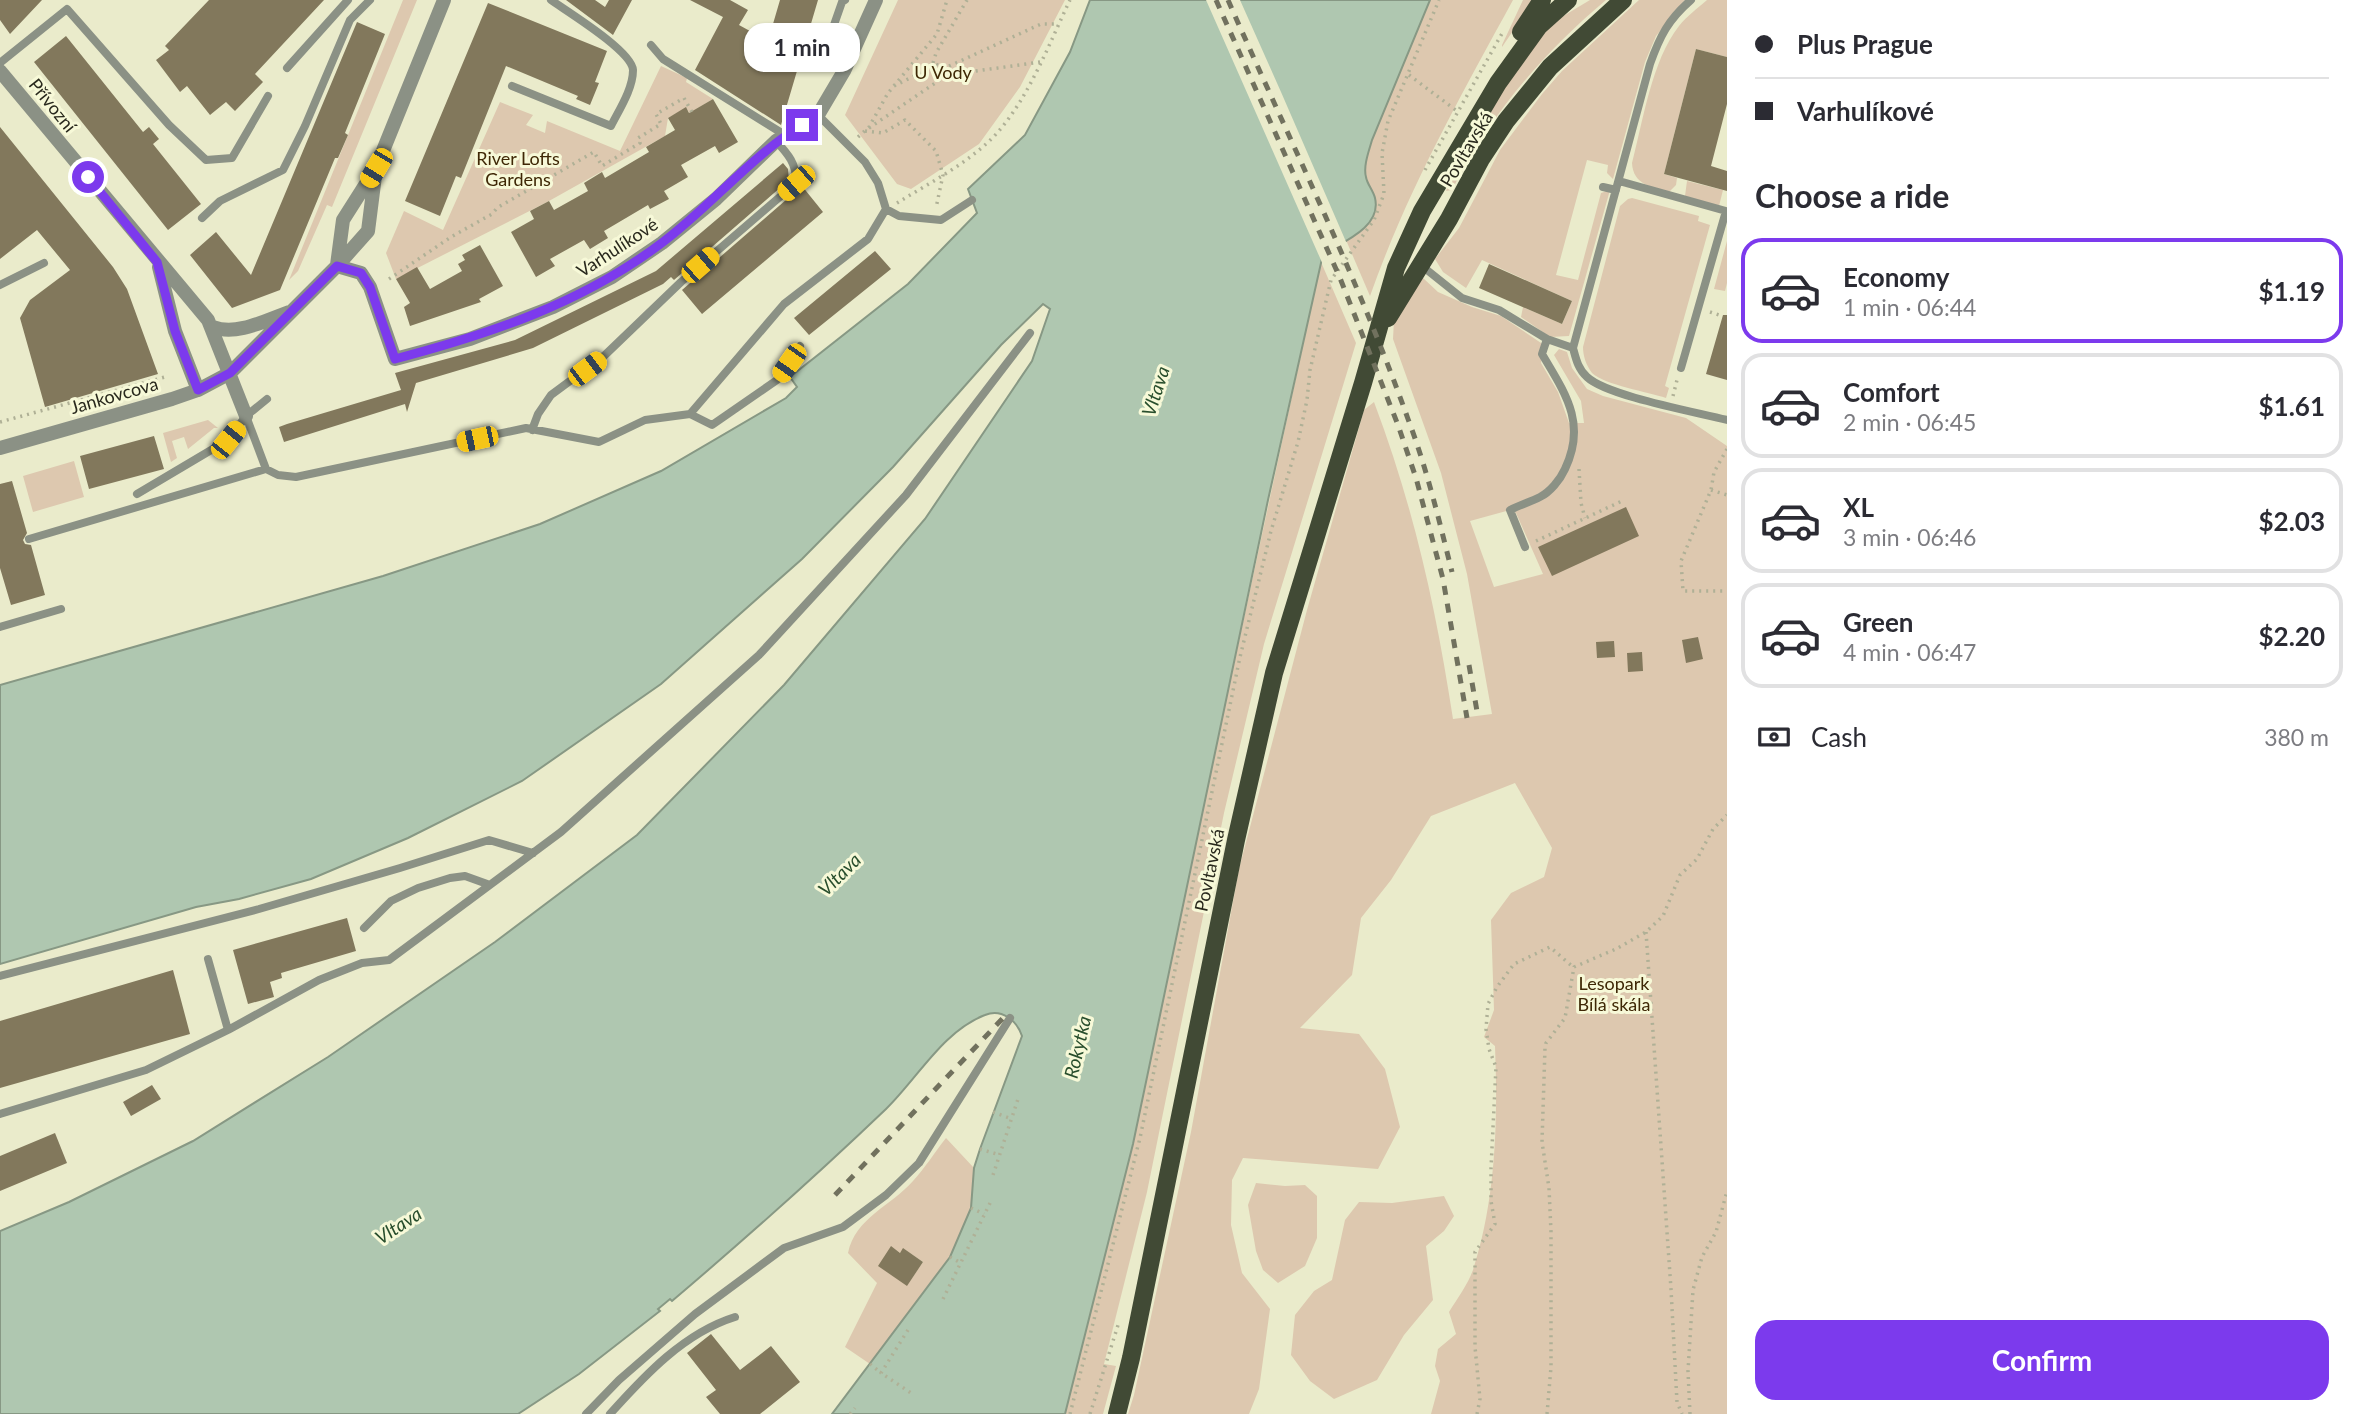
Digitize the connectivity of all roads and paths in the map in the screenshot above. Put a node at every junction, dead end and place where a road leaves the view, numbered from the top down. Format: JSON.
{"nodes":[{"id":1,"x":348,"y":0,"type":"edge"},
{"id":2,"x":370,"y":0,"type":"edge"},
{"id":3,"x":444,"y":0,"type":"edge"},
{"id":4,"x":551,"y":0,"type":"edge"},
{"id":5,"x":845,"y":0,"type":"edge"},
{"id":6,"x":876,"y":0,"type":"edge"},
{"id":7,"x":947,"y":0,"type":"edge"},
{"id":8,"x":967,"y":0,"type":"edge"},
{"id":9,"x":1070,"y":0,"type":"edge"},
{"id":10,"x":1439,"y":0,"type":"edge"},
{"id":11,"x":1542,"y":0,"type":"edge"},
{"id":12,"x":1568,"y":0,"type":"edge"},
{"id":13,"x":1623,"y":0,"type":"edge"},
{"id":14,"x":1691,"y":0,"type":"edge"},
{"id":15,"x":1058,"y":24,"type":"junction"},
{"id":16,"x":651,"y":45,"type":"dead end"},
{"id":17,"x":1489,"y":58,"type":"dead end"},
{"id":18,"x":1040,"y":62,"type":"junction"},
{"id":19,"x":0,"y":63,"type":"edge"},
{"id":20,"x":933,"y":63,"type":"junction"},
{"id":21,"x":287,"y":68,"type":"dead end"},
{"id":22,"x":945,"y":68,"type":"junction"},
{"id":23,"x":0,"y":71,"type":"edge"},
{"id":24,"x":844,"y":71,"type":"junction"},
{"id":25,"x":947,"y":75,"type":"junction"},
{"id":26,"x":1409,"y":75,"type":"junction"},
{"id":27,"x":512,"y":86,"type":"dead end"},
{"id":28,"x":894,"y":86,"type":"junction"},
{"id":29,"x":268,"y":96,"type":"dead end"},
{"id":30,"x":1457,"y":111,"type":"junction"},
{"id":31,"x":693,"y":114,"type":"dead end"},
{"id":32,"x":818,"y":115,"type":"junction"},
{"id":33,"x":865,"y":131,"type":"junction"},
{"id":34,"x":780,"y":138,"type":"junction"},
{"id":35,"x":1464,"y":139,"type":"junction"},
{"id":36,"x":849,"y":146,"type":"junction"},
{"id":37,"x":1428,"y":162,"type":"dead end"},
{"id":38,"x":376,"y":168,"type":"junction"},
{"id":39,"x":943,"y":175,"type":"junction"},
{"id":40,"x":1619,"y":181,"type":"junction"},
{"id":41,"x":1603,"y":187,"type":"dead end"},
{"id":42,"x":1616,"y":190,"type":"junction"},
{"id":43,"x":972,"y":200,"type":"dead end"},
{"id":44,"x":886,"y":209,"type":"junction"},
{"id":45,"x":202,"y":218,"type":"dead end"},
{"id":46,"x":933,"y":220,"type":"junction"},
{"id":47,"x":157,"y":262,"type":"junction"},
{"id":48,"x":44,"y":263,"type":"dead end"},
{"id":49,"x":1419,"y":264,"type":"junction"},
{"id":50,"x":337,"y":266,"type":"junction"},
{"id":51,"x":389,"y":279,"type":"dead end"},
{"id":52,"x":0,"y":285,"type":"edge"},
{"id":53,"x":294,"y":310,"type":"junction"},
{"id":54,"x":1714,"y":314,"type":"dead end"},
{"id":55,"x":1722,"y":316,"type":"dead end"},
{"id":56,"x":213,"y":327,"type":"junction"},
{"id":57,"x":1030,"y":333,"type":"dead end"},
{"id":58,"x":1547,"y":339,"type":"junction"},
{"id":59,"x":1374,"y":342,"type":"junction"},
{"id":60,"x":800,"y":346,"type":"dead end"},
{"id":61,"x":1573,"y":348,"type":"junction"},
{"id":62,"x":1681,"y":368,"type":"dead end"},
{"id":63,"x":230,"y":373,"type":"junction"},
{"id":64,"x":165,"y":377,"type":"dead end"},
{"id":65,"x":198,"y":390,"type":"junction"},
{"id":66,"x":267,"y":399,"type":"dead end"},
{"id":67,"x":690,"y":414,"type":"junction"},
{"id":68,"x":246,"y":416,"type":"junction"},
{"id":69,"x":1727,"y":420,"type":"edge"},
{"id":70,"x":0,"y":422,"type":"edge"},
{"id":71,"x":532,"y":429,"type":"junction"},
{"id":72,"x":0,"y":447,"type":"edge"},
{"id":73,"x":1727,"y":449,"type":"edge"},
{"id":74,"x":266,"y":470,"type":"junction"},
{"id":75,"x":1711,"y":490,"type":"junction"},
{"id":76,"x":137,"y":494,"type":"dead end"},
{"id":77,"x":1727,"y":495,"type":"edge"},
{"id":78,"x":1622,"y":501,"type":"dead end"},
{"id":79,"x":29,"y":539,"type":"dead end"},
{"id":80,"x":1536,"y":541,"type":"dead end"},
{"id":81,"x":1525,"y":547,"type":"dead end"},
{"id":82,"x":1727,"y":591,"type":"edge"},
{"id":83,"x":61,"y":609,"type":"dead end"},
{"id":84,"x":0,"y":627,"type":"edge"},
{"id":85,"x":1727,"y":815,"type":"edge"},
{"id":86,"x":534,"y":853,"type":"junction"},
{"id":87,"x":490,"y":885,"type":"junction"},
{"id":88,"x":364,"y":928,"type":"dead end"},
{"id":89,"x":1646,"y":932,"type":"junction"},
{"id":90,"x":208,"y":959,"type":"dead end"},
{"id":91,"x":1574,"y":967,"type":"junction"},
{"id":92,"x":0,"y":976,"type":"edge"},
{"id":93,"x":1010,"y":1018,"type":"dead end"},
{"id":94,"x":228,"y":1030,"type":"junction"},
{"id":95,"x":1018,"y":1099,"type":"dead end"},
{"id":96,"x":993,"y":1112,"type":"dead end"},
{"id":97,"x":0,"y":1114,"type":"edge"},
{"id":98,"x":1012,"y":1119,"type":"junction"},
{"id":99,"x":980,"y":1149,"type":"dead end"},
{"id":100,"x":1000,"y":1155,"type":"junction"},
{"id":101,"x":993,"y":1175,"type":"dead end"},
{"id":102,"x":1727,"y":1191,"type":"edge"},
{"id":103,"x":992,"y":1199,"type":"dead end"},
{"id":104,"x":971,"y":1208,"type":"dead end"},
{"id":105,"x":984,"y":1214,"type":"junction"},
{"id":106,"x":950,"y":1257,"type":"dead end"},
{"id":107,"x":961,"y":1263,"type":"junction"},
{"id":108,"x":943,"y":1298,"type":"dead end"},
{"id":109,"x":735,"y":1317,"type":"dead end"},
{"id":110,"x":908,"y":1330,"type":"dead end"},
{"id":111,"x":870,"y":1364,"type":"dead end"},
{"id":112,"x":881,"y":1373,"type":"junction"},
{"id":113,"x":914,"y":1395,"type":"dead end"},
{"id":114,"x":855,"y":1408,"type":"dead end"},
{"id":115,"x":586,"y":1414,"type":"edge"},
{"id":116,"x":610,"y":1414,"type":"edge"},
{"id":117,"x":850,"y":1414,"type":"edge"},
{"id":118,"x":1070,"y":1414,"type":"edge"},
{"id":119,"x":1117,"y":1414,"type":"edge"},
{"id":120,"x":1477,"y":1414,"type":"edge"},
{"id":121,"x":1547,"y":1414,"type":"edge"},
{"id":122,"x":1682,"y":1414,"type":"edge"},
{"id":123,"x":1690,"y":1414,"type":"edge"}],
"edges":[{"from":1,"to":21,"type":"lane"},
{"from":2,"to":45,"type":"lane"},
{"from":3,"to":38,"type":"street","name":"Jankovcova"},
{"from":4,"to":27,"type":"lane"},
{"from":5,"to":24,"type":"lane"},
{"from":6,"to":24,"type":"street","name":"Varhulíkové"},
{"from":7,"to":28,"type":"path"},
{"from":8,"to":20,"type":"path"},
{"from":9,"to":15,"type":"path"},
{"from":10,"to":26,"type":"path"},
{"from":11,"to":35,"type":"main road"},
{"from":12,"to":35,"type":"main road","name":"Povltavská"},
{"from":13,"to":49,"type":"main road","name":"Povltavská"},
{"from":14,"to":40,"type":"lane"},
{"from":15,"to":18,"type":"path"},
{"from":15,"to":22,"type":"path"},
{"from":16,"to":34,"type":"lane"},
{"from":17,"to":30,"type":"path"},
{"from":18,"to":25,"type":"path"},
{"from":18,"to":39,"type":"path"},
{"from":19,"to":29,"type":"lane"},
{"from":20,"to":22,"type":"path"},
{"from":20,"to":28,"type":"path"},
{"from":22,"to":25,"type":"path"},
{"from":23,"to":47,"type":"street","name":"Přívozní"},
{"from":24,"to":32,"type":"street","name":"Varhulíkové"},
{"from":25,"to":33,"type":"path"},
{"from":26,"to":30,"type":"path"},
{"from":26,"to":118,"type":"path"},
{"from":28,"to":33,"type":"path"},
{"from":30,"to":37,"type":"path"},
{"from":31,"to":51,"type":"path"},
{"from":32,"to":34,"type":"street","name":"Varhulíkové"},
{"from":32,"to":36,"type":"lane"},
{"from":33,"to":36,"type":"path"},
{"from":33,"to":39,"type":"path"},
{"from":34,"to":50,"type":"street","name":"Varhulíkové"},
{"from":34,"to":71,"type":"lane"},
{"from":35,"to":59,"type":"main road","name":"Povltavská"},
{"from":36,"to":44,"type":"lane"},
{"from":38,"to":50,"type":"street","name":"Jankovcova"},
{"from":38,"to":50,"type":"street","name":"Jankovcova"},
{"from":39,"to":44,"type":"path"},
{"from":39,"to":46,"type":"path"},
{"from":40,"to":42,"type":"lane"},
{"from":40,"to":62,"type":"lane"},
{"from":41,"to":42,"type":"lane"},
{"from":42,"to":61,"type":"lane"},
{"from":43,"to":46,"type":"lane"},
{"from":44,"to":46,"type":"lane"},
{"from":44,"to":67,"type":"lane"},
{"from":47,"to":56,"type":"street","name":"Přívozní"},
{"from":47,"to":65,"type":"street","name":"Přívozní"},
{"from":48,"to":52,"type":"lane"},
{"from":49,"to":58,"type":"lane"},
{"from":49,"to":59,"type":"main road","name":"Povltavská"},
{"from":50,"to":53,"type":"street","name":"Jankovcova"},
{"from":53,"to":56,"type":"street","name":"Jankovcova"},
{"from":53,"to":63,"type":"street","name":"Jankovcova"},
{"from":54,"to":55,"type":"path"},
{"from":56,"to":63,"type":"street","name":"Přívozní"},
{"from":57,"to":86,"type":"lane"},
{"from":58,"to":61,"type":"lane"},
{"from":58,"to":81,"type":"lane"},
{"from":59,"to":119,"type":"main road","name":"Povltavská"},
{"from":60,"to":67,"type":"lane"},
{"from":61,"to":69,"type":"lane"},
{"from":63,"to":65,"type":"street","name":"Jankovcova"},
{"from":63,"to":68,"type":"street"},
{"from":64,"to":70,"type":"path"},
{"from":65,"to":72,"type":"street","name":"Jankovcova"},
{"from":66,"to":68,"type":"lane"},
{"from":67,"to":71,"type":"lane"},
{"from":68,"to":74,"type":"lane"},
{"from":68,"to":76,"type":"lane"},
{"from":71,"to":74,"type":"lane"},
{"from":73,"to":75,"type":"path"},
{"from":74,"to":79,"type":"lane"},
{"from":75,"to":77,"type":"path"},
{"from":75,"to":82,"type":"path"},
{"from":78,"to":80,"type":"path"},
{"from":83,"to":84,"type":"lane"},
{"from":85,"to":89,"type":"path"},
{"from":86,"to":87,"type":"lane"},
{"from":86,"to":92,"type":"lane"},
{"from":87,"to":88,"type":"lane"},
{"from":87,"to":94,"type":"lane"},
{"from":89,"to":91,"type":"path"},
{"from":89,"to":122,"type":"path"},
{"from":90,"to":94,"type":"lane"},
{"from":91,"to":120,"type":"path"},
{"from":91,"to":121,"type":"path"},
{"from":93,"to":115,"type":"lane"},
{"from":94,"to":97,"type":"lane"},
{"from":95,"to":98,"type":"path"},
{"from":96,"to":98,"type":"path"},
{"from":98,"to":100,"type":"path"},
{"from":99,"to":100,"type":"path"},
{"from":100,"to":101,"type":"path"},
{"from":102,"to":123,"type":"path"},
{"from":103,"to":105,"type":"path"},
{"from":104,"to":105,"type":"path"},
{"from":105,"to":107,"type":"path"},
{"from":106,"to":107,"type":"path"},
{"from":107,"to":108,"type":"path"},
{"from":109,"to":116,"type":"lane"},
{"from":110,"to":112,"type":"path"},
{"from":111,"to":112,"type":"path"},
{"from":112,"to":113,"type":"path"},
{"from":114,"to":117,"type":"path"}]}
